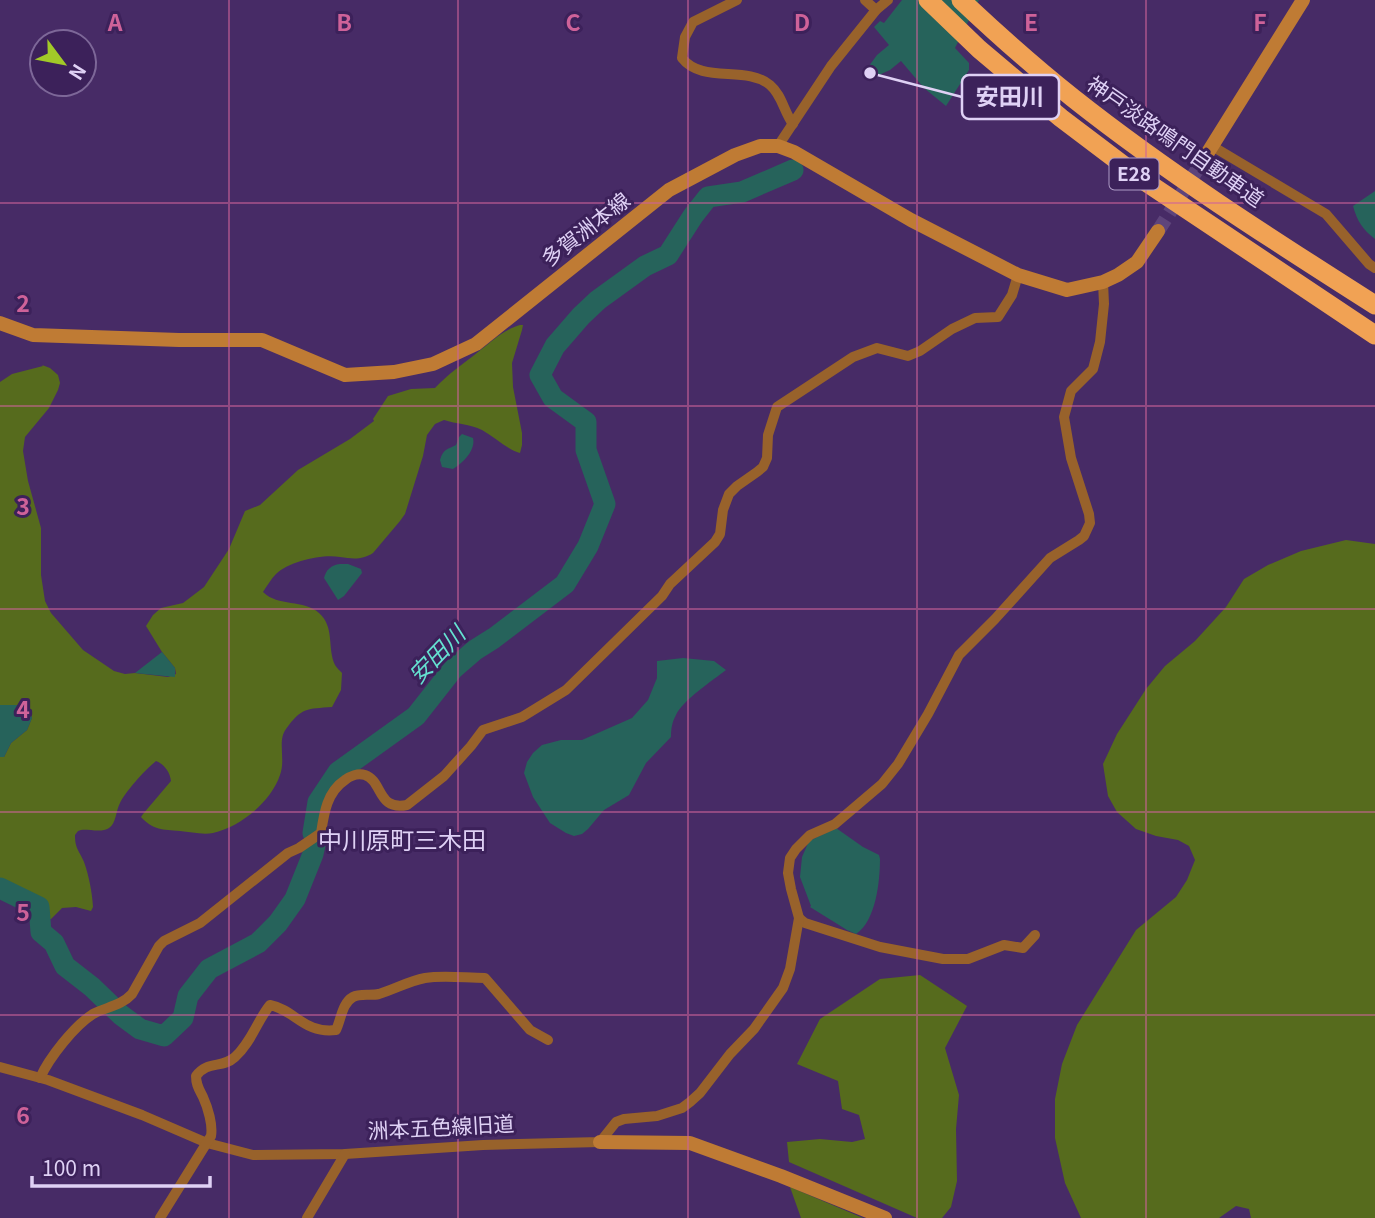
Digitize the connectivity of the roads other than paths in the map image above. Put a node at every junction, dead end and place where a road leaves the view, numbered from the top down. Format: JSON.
{"nodes":[{"id":1,"x":737,"y":0,"type":"edge"},
{"id":2,"x":865,"y":0,"type":"edge"},
{"id":3,"x":888,"y":0,"type":"edge"},
{"id":4,"x":929,"y":0,"type":"edge"},
{"id":5,"x":961,"y":0,"type":"edge"},
{"id":6,"x":1303,"y":0,"type":"edge"},
{"id":7,"x":876,"y":9,"type":"junction"},
{"id":8,"x":793,"y":124,"type":"junction"},
{"id":9,"x":778,"y":146,"type":"junction"},
{"id":10,"x":1212,"y":146,"type":"junction"},
{"id":11,"x":1202,"y":162,"type":"tunnel mouth"},
{"id":12,"x":1158,"y":230,"type":"tunnel mouth"},
{"id":13,"x":1375,"y":268,"type":"edge"},
{"id":14,"x":1018,"y":275,"type":"junction"},
{"id":15,"x":1103,"y":282,"type":"junction"},
{"id":16,"x":1375,"y":305,"type":"edge"},
{"id":17,"x":0,"y":323,"type":"edge"},
{"id":18,"x":1375,"y":335,"type":"edge"},
{"id":19,"x":799,"y":918,"type":"junction"},
{"id":20,"x":1035,"y":935,"type":"dead end"},
{"id":21,"x":548,"y":1040,"type":"dead end"},
{"id":22,"x":0,"y":1067,"type":"edge"},
{"id":23,"x":40,"y":1078,"type":"junction"},
{"id":24,"x":600,"y":1142,"type":"junction"},
{"id":25,"x":207,"y":1143,"type":"junction"},
{"id":26,"x":345,"y":1154,"type":"junction"},
{"id":27,"x":160,"y":1218,"type":"edge"},
{"id":28,"x":307,"y":1218,"type":"edge"},
{"id":29,"x":885,"y":1218,"type":"edge"}],
"edges":[{"from":1,"to":8,"type":"street"},
{"from":2,"to":7,"type":"street"},
{"from":3,"to":7,"type":"street"},
{"from":4,"to":18,"type":"highway","number":"E28"},
{"from":5,"to":16,"type":"highway","name":"神戸淡路鳴門自動車道","number":"E28"},
{"from":6,"to":10,"type":"main road"},
{"from":7,"to":8,"type":"street"},
{"from":8,"to":9,"type":"street"},
{"from":9,"to":14,"type":"main road"},
{"from":9,"to":17,"type":"main road","name":"多賀洲本線"},
{"from":10,"to":11,"type":"main road"},
{"from":10,"to":13,"type":"street"},
{"from":12,"to":15,"type":"main road"},
{"from":14,"to":15,"type":"main road"},
{"from":14,"to":23,"type":"street"},
{"from":15,"to":19,"type":"street"},
{"from":19,"to":20,"type":"street"},
{"from":19,"to":24,"type":"street"},
{"from":21,"to":25,"type":"street"},
{"from":22,"to":23,"type":"street","name":"洲本五色線旧道"},
{"from":23,"to":25,"type":"street","name":"洲本五色線旧道"},
{"from":24,"to":26,"type":"street","name":"洲本五色線旧道"},
{"from":24,"to":29,"type":"main road","name":"洲本五色線旧道"},
{"from":25,"to":26,"type":"street","name":"洲本五色線旧道"},
{"from":25,"to":27,"type":"street"},
{"from":26,"to":28,"type":"street"}]}
